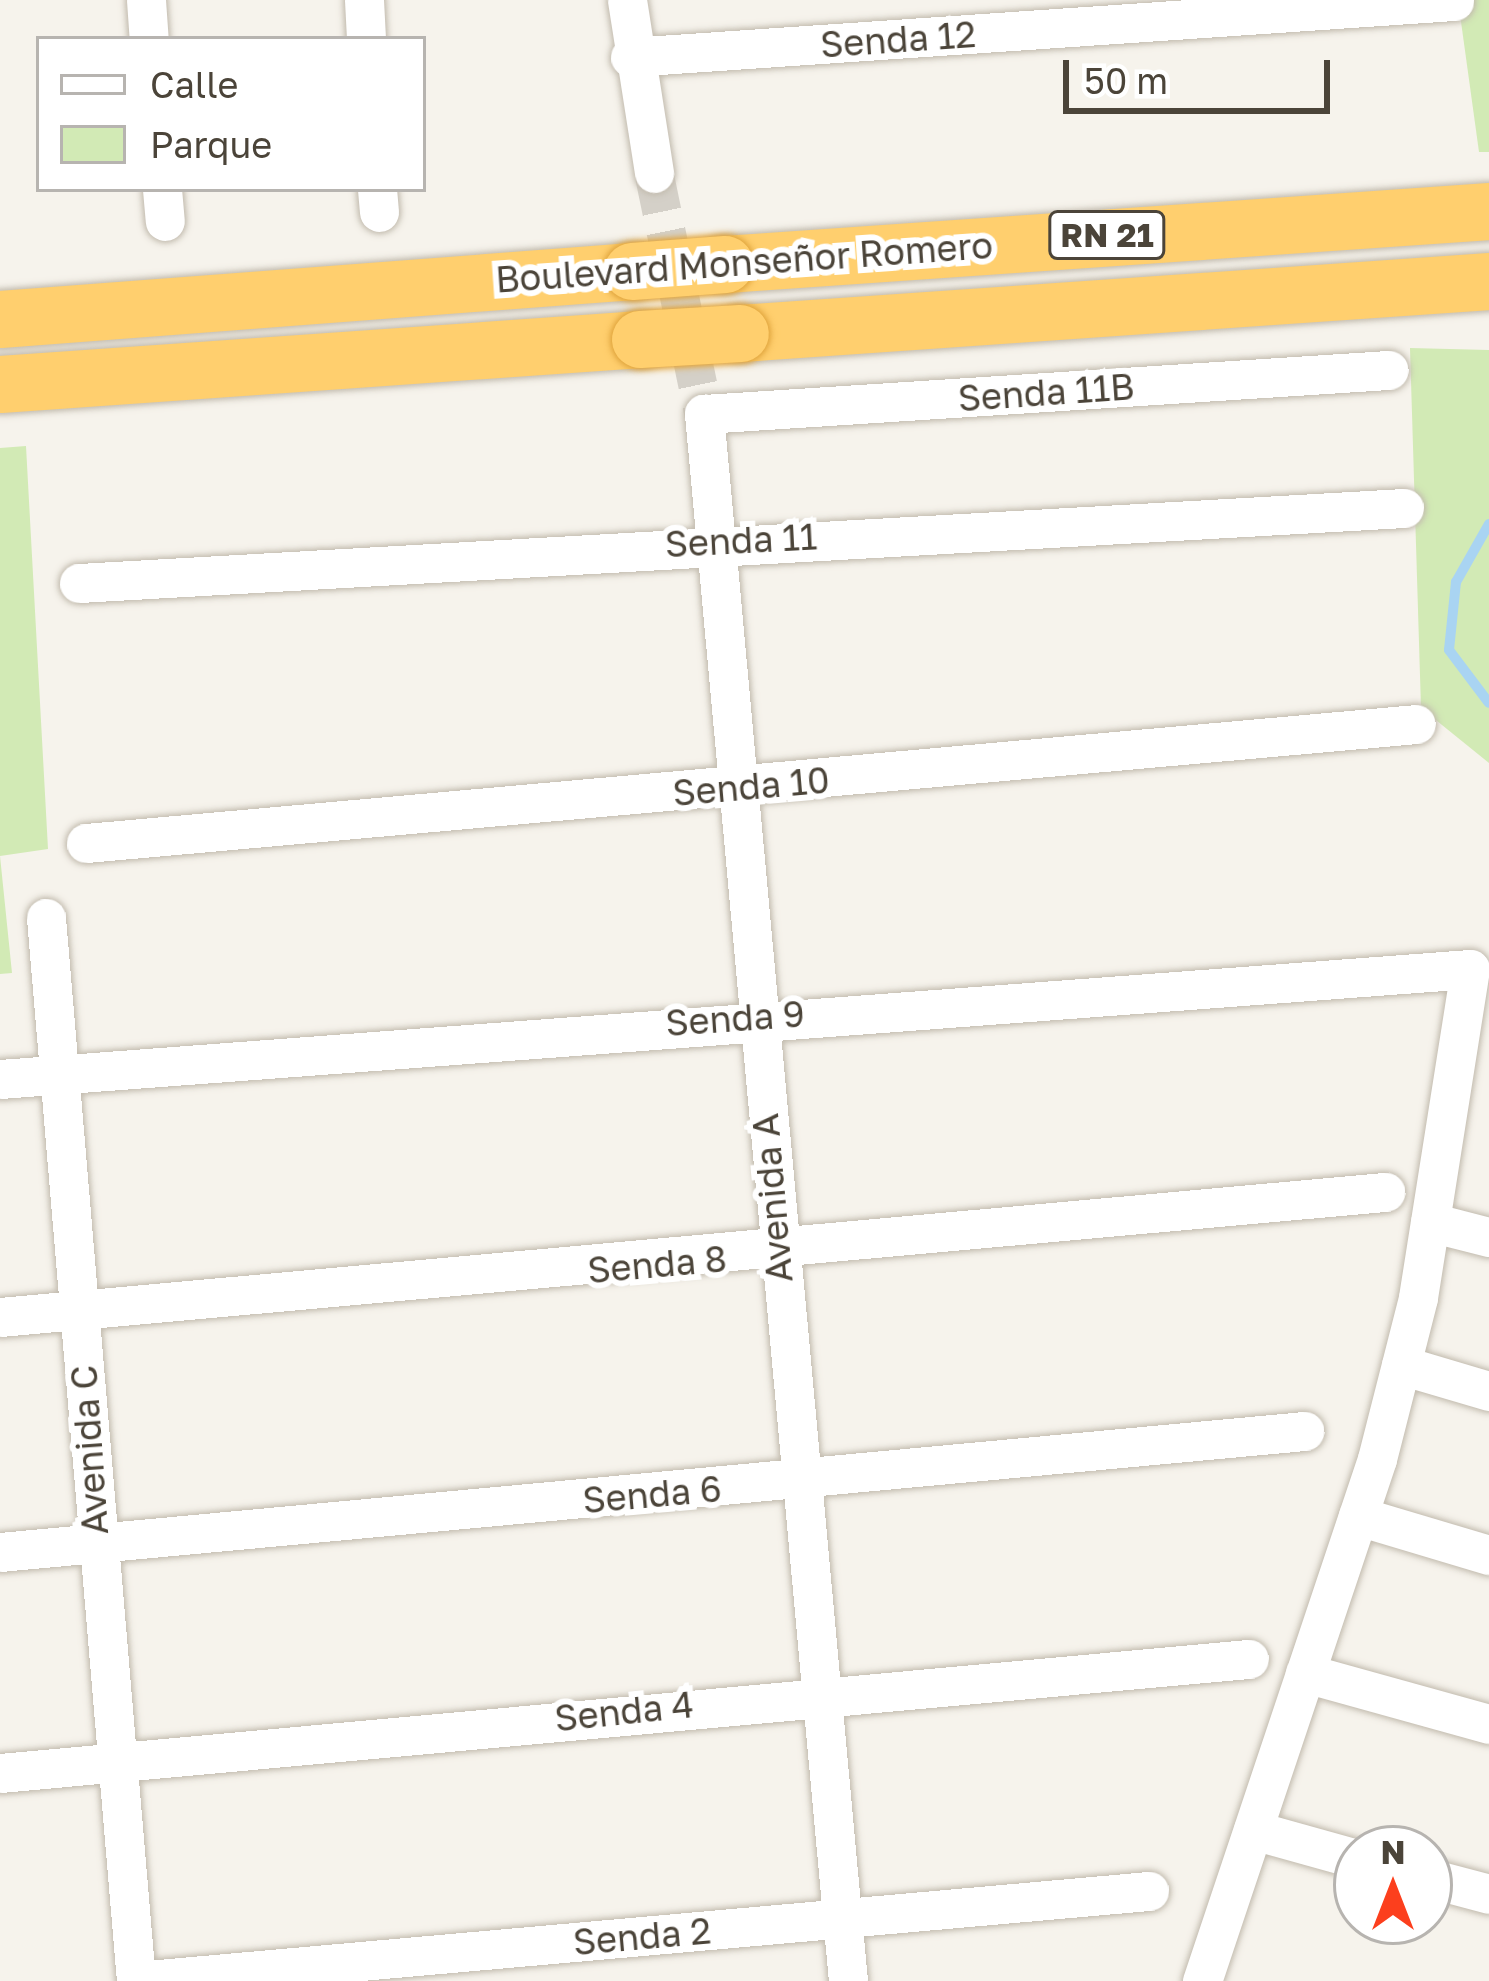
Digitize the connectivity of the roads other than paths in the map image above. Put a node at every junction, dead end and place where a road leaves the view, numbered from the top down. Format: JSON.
{"nodes":[{"id":1,"x":146,"y":0,"type":"edge"},
{"id":2,"x":364,"y":0,"type":"edge"},
{"id":3,"x":627,"y":0,"type":"edge"},
{"id":4,"x":1454,"y":2,"type":"edge"},
{"id":5,"x":149,"y":36,"type":"edge"},
{"id":6,"x":366,"y":36,"type":"edge"},
{"id":7,"x":630,"y":56,"type":"junction"},
{"id":8,"x":654,"y":173,"type":"tunnel mouth"},
{"id":9,"x":1489,"y":211,"type":"edge"},
{"id":10,"x":1489,"y":281,"type":"edge"},
{"id":11,"x":0,"y":320,"type":"edge"},
{"id":12,"x":1389,"y":370,"type":"dead end"},
{"id":13,"x":0,"y":384,"type":"edge"},
{"id":14,"x":704,"y":414,"type":"joint"},
{"id":15,"x":1404,"y":508,"type":"dead end"},
{"id":16,"x":710,"y":541,"type":"junction"},
{"id":17,"x":79,"y":583,"type":"dead end"},
{"id":18,"x":1416,"y":724,"type":"dead end"},
{"id":19,"x":738,"y":788,"type":"junction"},
{"id":20,"x":86,"y":843,"type":"dead end"},
{"id":21,"x":46,"y":918,"type":"dead end"},
{"id":22,"x":1467,"y":986,"type":"junction"},
{"id":23,"x":758,"y":1016,"type":"junction"},
{"id":24,"x":1489,"y":1044,"type":"edge"},
{"id":25,"x":59,"y":1074,"type":"junction"},
{"id":26,"x":0,"y":1079,"type":"edge"},
{"id":27,"x":1385,"y":1192,"type":"dead end"},
{"id":28,"x":1430,"y":1222,"type":"junction"},
{"id":29,"x":1489,"y":1238,"type":"edge"},
{"id":30,"x":776,"y":1254,"type":"junction"},
{"id":31,"x":78,"y":1310,"type":"junction"},
{"id":32,"x":0,"y":1317,"type":"edge"},
{"id":33,"x":1400,"y":1365,"type":"junction"},
{"id":34,"x":1489,"y":1390,"type":"edge"},
{"id":35,"x":1304,"y":1431,"type":"dead end"},
{"id":36,"x":794,"y":1481,"type":"junction"},
{"id":37,"x":1358,"y":1516,"type":"junction"},
{"id":38,"x":96,"y":1543,"type":"junction"},
{"id":39,"x":0,"y":1552,"type":"edge"},
{"id":40,"x":1489,"y":1555,"type":"edge"},
{"id":41,"x":1249,"y":1659,"type":"dead end"},
{"id":42,"x":1305,"y":1673,"type":"junction"},
{"id":43,"x":825,"y":1690,"type":"junction"},
{"id":44,"x":1489,"y":1724,"type":"edge"},
{"id":45,"x":112,"y":1764,"type":"junction"},
{"id":46,"x":0,"y":1773,"type":"edge"},
{"id":47,"x":1252,"y":1830,"type":"junction"},
{"id":48,"x":1333,"y":1852,"type":"edge"},
{"id":49,"x":1453,"y":1884,"type":"edge"},
{"id":50,"x":1149,"y":1891,"type":"dead end"},
{"id":51,"x":1489,"y":1894,"type":"edge"},
{"id":52,"x":844,"y":1918,"type":"junction"},
{"id":53,"x":1210,"y":1979,"type":"edge"},
{"id":54,"x":136,"y":1981,"type":"edge"},
{"id":55,"x":848,"y":1981,"type":"edge"}],
"edges":[{"from":1,"to":5,"type":"street"},
{"from":2,"to":6,"type":"street"},
{"from":3,"to":7,"type":"street"},
{"from":4,"to":7,"type":"street","name":"Senda 12"},
{"from":7,"to":8,"type":"street"},
{"from":9,"to":11,"type":"highway","name":"Boulevard Monseñor Romero","number":"RN 21","bridge":true},
{"from":10,"to":13,"type":"highway","name":"Boulevard Monseñor Romero","number":"RN 21","bridge":true},
{"from":12,"to":14,"type":"street","name":"Senda 11B"},
{"from":14,"to":16,"type":"street","name":"Avenida A"},
{"from":15,"to":16,"type":"street","name":"Senda 11"},
{"from":16,"to":17,"type":"street","name":"Senda 11"},
{"from":16,"to":19,"type":"street","name":"Avenida A"},
{"from":18,"to":19,"type":"street","name":"Senda 10"},
{"from":19,"to":20,"type":"street","name":"Senda 10"},
{"from":19,"to":23,"type":"street","name":"Avenida A"},
{"from":21,"to":25,"type":"street","name":"Avenida C"},
{"from":22,"to":23,"type":"street","name":"Senda 9"},
{"from":22,"to":24,"type":"street"},
{"from":22,"to":28,"type":"street"},
{"from":23,"to":25,"type":"street","name":"Senda 9"},
{"from":23,"to":30,"type":"street","name":"Avenida A"},
{"from":25,"to":26,"type":"street","name":"Senda 9"},
{"from":25,"to":31,"type":"street","name":"Avenida C"},
{"from":27,"to":30,"type":"street","name":"Senda 8"},
{"from":28,"to":29,"type":"street"},
{"from":28,"to":33,"type":"street"},
{"from":30,"to":31,"type":"street","name":"Senda 8"},
{"from":30,"to":36,"type":"street","name":"Avenida A"},
{"from":31,"to":32,"type":"street","name":"Senda 8"},
{"from":31,"to":38,"type":"street","name":"Avenida C"},
{"from":33,"to":34,"type":"street"},
{"from":33,"to":37,"type":"street"},
{"from":35,"to":36,"type":"street","name":"Senda 6"},
{"from":36,"to":38,"type":"street","name":"Senda 6"},
{"from":36,"to":43,"type":"street","name":"Avenida A"},
{"from":37,"to":40,"type":"street"},
{"from":37,"to":42,"type":"street"},
{"from":38,"to":39,"type":"street","name":"Senda 6"},
{"from":38,"to":45,"type":"street","name":"Avenida C"},
{"from":41,"to":43,"type":"street","name":"Senda 4"},
{"from":42,"to":44,"type":"street"},
{"from":42,"to":47,"type":"street"},
{"from":43,"to":45,"type":"street","name":"Senda 4"},
{"from":43,"to":52,"type":"street","name":"Avenida A"},
{"from":45,"to":46,"type":"street","name":"Senda 4"},
{"from":45,"to":54,"type":"street","name":"Avenida C"},
{"from":47,"to":48,"type":"street"},
{"from":47,"to":53,"type":"street"},
{"from":49,"to":51,"type":"street"},
{"from":50,"to":52,"type":"street","name":"Senda 2"},
{"from":52,"to":54,"type":"street","name":"Senda 2"},
{"from":52,"to":55,"type":"street","name":"Avenida A"}]}
